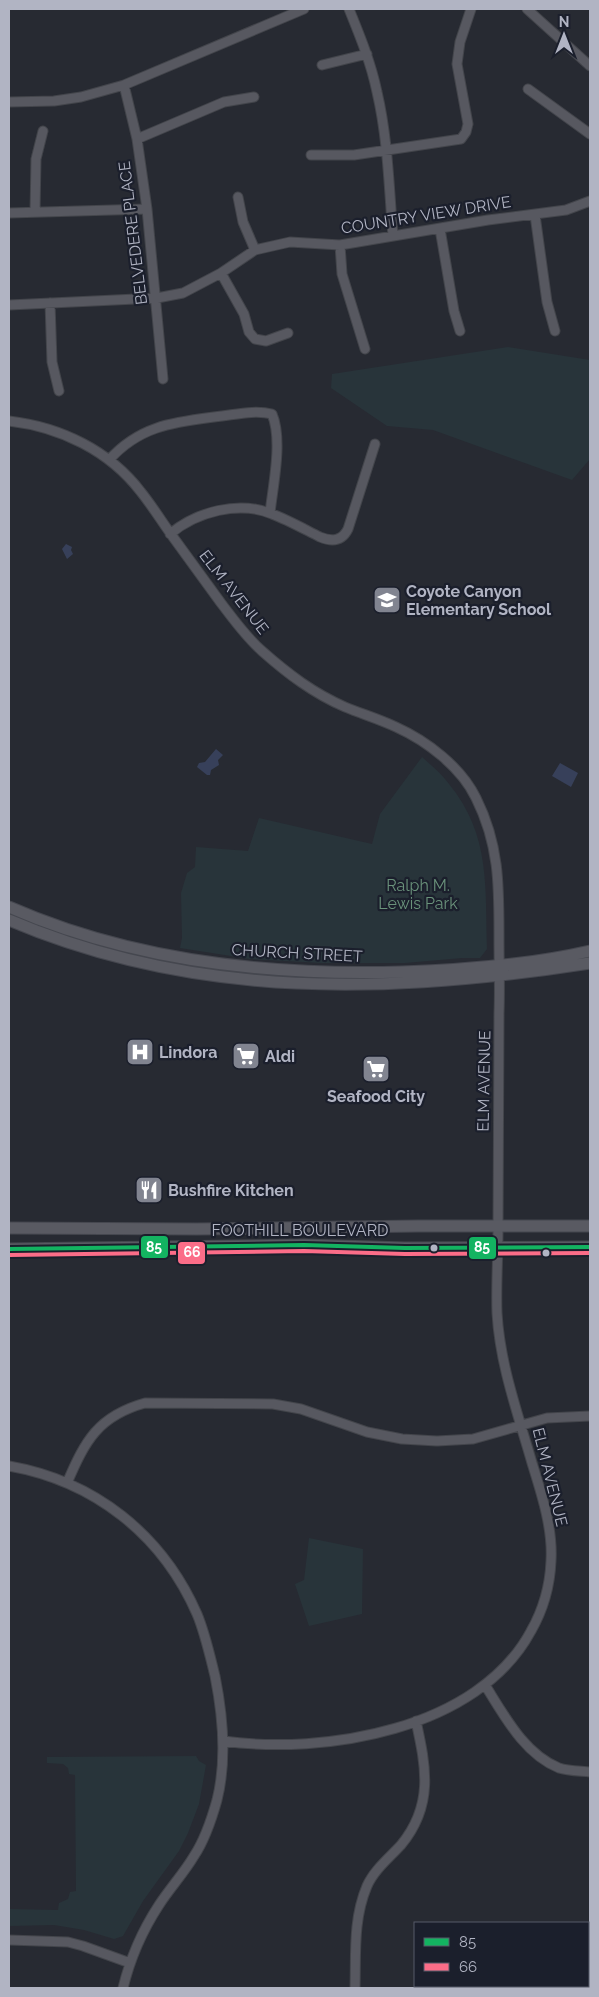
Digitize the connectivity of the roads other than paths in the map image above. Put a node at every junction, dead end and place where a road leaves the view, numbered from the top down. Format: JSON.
{"nodes":[{"id":1,"x":304,"y":9,"type":"edge"},
{"id":2,"x":349,"y":9,"type":"edge"},
{"id":3,"x":471,"y":9,"type":"edge"},
{"id":4,"x":527,"y":9,"type":"edge"},
{"id":5,"x":367,"y":54,"type":"junction"},
{"id":6,"x":589,"y":61,"type":"edge"},
{"id":7,"x":322,"y":65,"type":"dead end"},
{"id":8,"x":124,"y":85,"type":"junction"},
{"id":9,"x":528,"y":89,"type":"dead end"},
{"id":10,"x":254,"y":97,"type":"dead end"},
{"id":11,"x":9,"y":102,"type":"edge"},
{"id":12,"x":43,"y":130,"type":"dead end"},
{"id":13,"x":590,"y":134,"type":"edge"},
{"id":14,"x":137,"y":139,"type":"junction"},
{"id":15,"x":387,"y":151,"type":"junction"},
{"id":16,"x":311,"y":155,"type":"dead end"},
{"id":17,"x":238,"y":197,"type":"dead end"},
{"id":18,"x":590,"y":201,"type":"edge"},
{"id":19,"x":147,"y":209,"type":"junction"},
{"id":20,"x":35,"y":212,"type":"junction"},
{"id":21,"x":9,"y":213,"type":"edge"},
{"id":22,"x":536,"y":214,"type":"junction"},
{"id":23,"x":440,"y":229,"type":"junction"},
{"id":24,"x":393,"y":236,"type":"junction"},
{"id":25,"x":340,"y":245,"type":"junction"},
{"id":26,"x":255,"y":250,"type":"junction"},
{"id":27,"x":220,"y":273,"type":"junction"},
{"id":28,"x":156,"y":298,"type":"junction"},
{"id":29,"x":50,"y":303,"type":"junction"},
{"id":30,"x":9,"y":305,"type":"edge"},
{"id":31,"x":460,"y":331,"type":"dead end"},
{"id":32,"x":555,"y":331,"type":"dead end"},
{"id":33,"x":288,"y":333,"type":"dead end"},
{"id":34,"x":365,"y":349,"type":"dead end"},
{"id":35,"x":163,"y":379,"type":"dead end"},
{"id":36,"x":59,"y":391,"type":"dead end"},
{"id":37,"x":9,"y":421,"type":"edge"},
{"id":38,"x":374,"y":444,"type":"dead end"},
{"id":39,"x":109,"y":460,"type":"junction"},
{"id":40,"x":270,"y":513,"type":"junction"},
{"id":41,"x":170,"y":534,"type":"junction"},
{"id":42,"x":9,"y":907,"type":"edge"},
{"id":43,"x":9,"y":920,"type":"edge"},
{"id":44,"x":590,"y":951,"type":"edge"},
{"id":45,"x":168,"y":962,"type":"junction"},
{"id":46,"x":590,"y":963,"type":"edge"},
{"id":47,"x":500,"y":971,"type":"junction"},
{"id":48,"x":498,"y":1226,"type":"junction"},
{"id":49,"x":590,"y":1226,"type":"edge"},
{"id":50,"x":9,"y":1228,"type":"edge"},
{"id":51,"x":590,"y":1247,"type":"edge"},
{"id":52,"x":498,"y":1248,"type":"junction"},
{"id":53,"x":9,"y":1249,"type":"edge"},
{"id":54,"x":590,"y":1416,"type":"edge"},
{"id":55,"x":521,"y":1426,"type":"junction"},
{"id":56,"x":9,"y":1466,"type":"edge"},
{"id":57,"x":67,"y":1483,"type":"junction"},
{"id":58,"x":485,"y":1685,"type":"junction"},
{"id":59,"x":416,"y":1721,"type":"junction"},
{"id":60,"x":222,"y":1742,"type":"junction"},
{"id":61,"x":590,"y":1772,"type":"edge"},
{"id":62,"x":9,"y":1940,"type":"edge"},
{"id":63,"x":130,"y":1963,"type":"junction"},
{"id":64,"x":123,"y":1988,"type":"edge"},
{"id":65,"x":355,"y":1988,"type":"edge"}],
"edges":[{"from":1,"to":8,"type":"street"},
{"from":2,"to":5,"type":"street"},
{"from":3,"to":15,"type":"street"},
{"from":4,"to":6,"type":"street"},
{"from":5,"to":7,"type":"street"},
{"from":5,"to":15,"type":"street"},
{"from":8,"to":11,"type":"street"},
{"from":8,"to":14,"type":"street","name":"BELVEDERE PLACE"},
{"from":9,"to":13,"type":"street"},
{"from":10,"to":14,"type":"street"},
{"from":12,"to":20,"type":"street"},
{"from":14,"to":19,"type":"street","name":"BELVEDERE PLACE"},
{"from":15,"to":16,"type":"street"},
{"from":15,"to":24,"type":"street"},
{"from":17,"to":26,"type":"street"},
{"from":18,"to":22,"type":"street","name":"COUNTRY VIEW DRIVE"},
{"from":19,"to":20,"type":"street"},
{"from":19,"to":28,"type":"street","name":"BELVEDERE PLACE"},
{"from":20,"to":21,"type":"street"},
{"from":22,"to":23,"type":"street","name":"COUNTRY VIEW DRIVE"},
{"from":22,"to":32,"type":"street"},
{"from":23,"to":24,"type":"street","name":"COUNTRY VIEW DRIVE"},
{"from":23,"to":31,"type":"street"},
{"from":24,"to":25,"type":"street","name":"COUNTRY VIEW DRIVE"},
{"from":25,"to":26,"type":"street","name":"COUNTRY VIEW DRIVE"},
{"from":25,"to":34,"type":"street"},
{"from":26,"to":27,"type":"street","name":"COUNTRY VIEW DRIVE"},
{"from":27,"to":28,"type":"street","name":"COUNTRY VIEW DRIVE"},
{"from":27,"to":33,"type":"street"},
{"from":28,"to":29,"type":"street","name":"COUNTRY VIEW DRIVE"},
{"from":28,"to":35,"type":"street","name":"BELVEDERE PLACE"},
{"from":29,"to":30,"type":"street","name":"COUNTRY VIEW DRIVE"},
{"from":29,"to":36,"type":"street"},
{"from":37,"to":39,"type":"street","name":"ELM AVENUE"},
{"from":38,"to":40,"type":"street"},
{"from":39,"to":40,"type":"street"},
{"from":39,"to":41,"type":"street","name":"ELM AVENUE"},
{"from":40,"to":41,"type":"street"},
{"from":41,"to":47,"type":"street","name":"ELM AVENUE"},
{"from":42,"to":45,"type":"main road","name":"CHURCH STREET"},
{"from":43,"to":45,"type":"main road","name":"CHURCH STREET"},
{"from":44,"to":47,"type":"main road","name":"CHURCH STREET"},
{"from":45,"to":47,"type":"main road","name":"CHURCH STREET"},
{"from":46,"to":47,"type":"main road","name":"CHURCH STREET"},
{"from":47,"to":48,"type":"street","name":"ELM AVENUE"},
{"from":48,"to":49,"type":"main road","name":"FOOTHILL BOULEVARD"},
{"from":48,"to":50,"type":"main road","name":"FOOTHILL BOULEVARD"},
{"from":48,"to":52,"type":"street","name":"ELM AVENUE"},
{"from":51,"to":52,"type":"main road","name":"FOOTHILL BOULEVARD"},
{"from":52,"to":53,"type":"main road","name":"FOOTHILL BOULEVARD"},
{"from":52,"to":55,"type":"street","name":"ELM AVENUE"},
{"from":54,"to":55,"type":"street"},
{"from":55,"to":57,"type":"street"},
{"from":55,"to":58,"type":"street","name":"ELM AVENUE"},
{"from":56,"to":57,"type":"street"},
{"from":57,"to":60,"type":"street"},
{"from":58,"to":59,"type":"street","name":"ELM AVENUE"},
{"from":58,"to":61,"type":"street"},
{"from":59,"to":60,"type":"street","name":"ELM AVENUE"},
{"from":59,"to":65,"type":"street"},
{"from":60,"to":63,"type":"street"},
{"from":62,"to":63,"type":"street"},
{"from":63,"to":64,"type":"street"}]}
